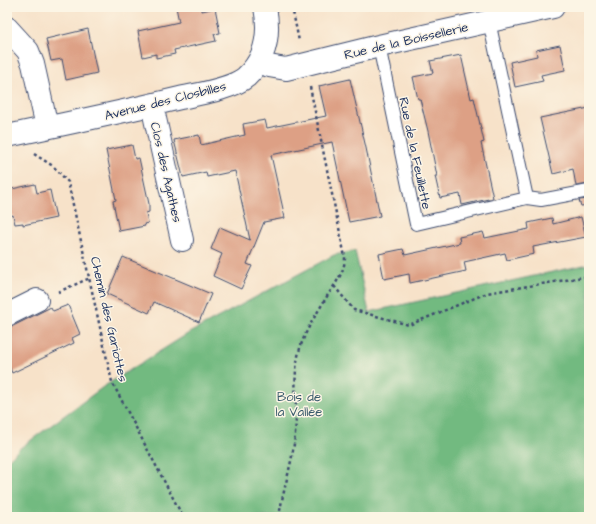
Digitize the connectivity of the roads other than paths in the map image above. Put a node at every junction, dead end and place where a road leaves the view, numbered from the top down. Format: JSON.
{"nodes":[{"id":1,"x":265,"y":7,"type":"edge"},
{"id":2,"x":553,"y":7,"type":"edge"},
{"id":3,"x":530,"y":9,"type":"edge"},
{"id":4,"x":489,"y":21,"type":"junction"},
{"id":5,"x":7,"y":28,"type":"edge"},
{"id":6,"x":379,"y":46,"type":"junction"},
{"id":7,"x":260,"y":61,"type":"junction"},
{"id":8,"x":152,"y":105,"type":"junction"},
{"id":9,"x":47,"y":127,"type":"junction"},
{"id":10,"x":7,"y":136,"type":"edge"},
{"id":11,"x":589,"y":191,"type":"edge"},
{"id":12,"x":527,"y":198,"type":"junction"},
{"id":13,"x":182,"y":240,"type":"dead end"},
{"id":14,"x":37,"y":300,"type":"road end"},
{"id":15,"x":7,"y":315,"type":"edge"}],
"edges":[{"from":1,"to":7,"type":"street","name":"Avenue des Closbilles"},
{"from":2,"to":3,"type":"street","name":"Rue de la Boissellerie"},
{"from":3,"to":4,"type":"street","name":"Rue de la Boissellerie"},
{"from":4,"to":6,"type":"street","name":"Rue de la Boissellerie"},
{"from":4,"to":12,"type":"lane"},
{"from":5,"to":9,"type":"street"},
{"from":6,"to":7,"type":"street","name":"Rue de la Boissellerie"},
{"from":6,"to":12,"type":"lane","name":"Rue de la Feuillette"},
{"from":7,"to":8,"type":"street","name":"Avenue des Closbilles"},
{"from":8,"to":9,"type":"street","name":"Avenue des Closbilles"},
{"from":8,"to":13,"type":"street","name":"Clos des Agathes"},
{"from":9,"to":10,"type":"street","name":"Avenue des Closbilles"},
{"from":11,"to":12,"type":"lane","name":"Rue de la Feuillette"},
{"from":14,"to":15,"type":"street"}]}
